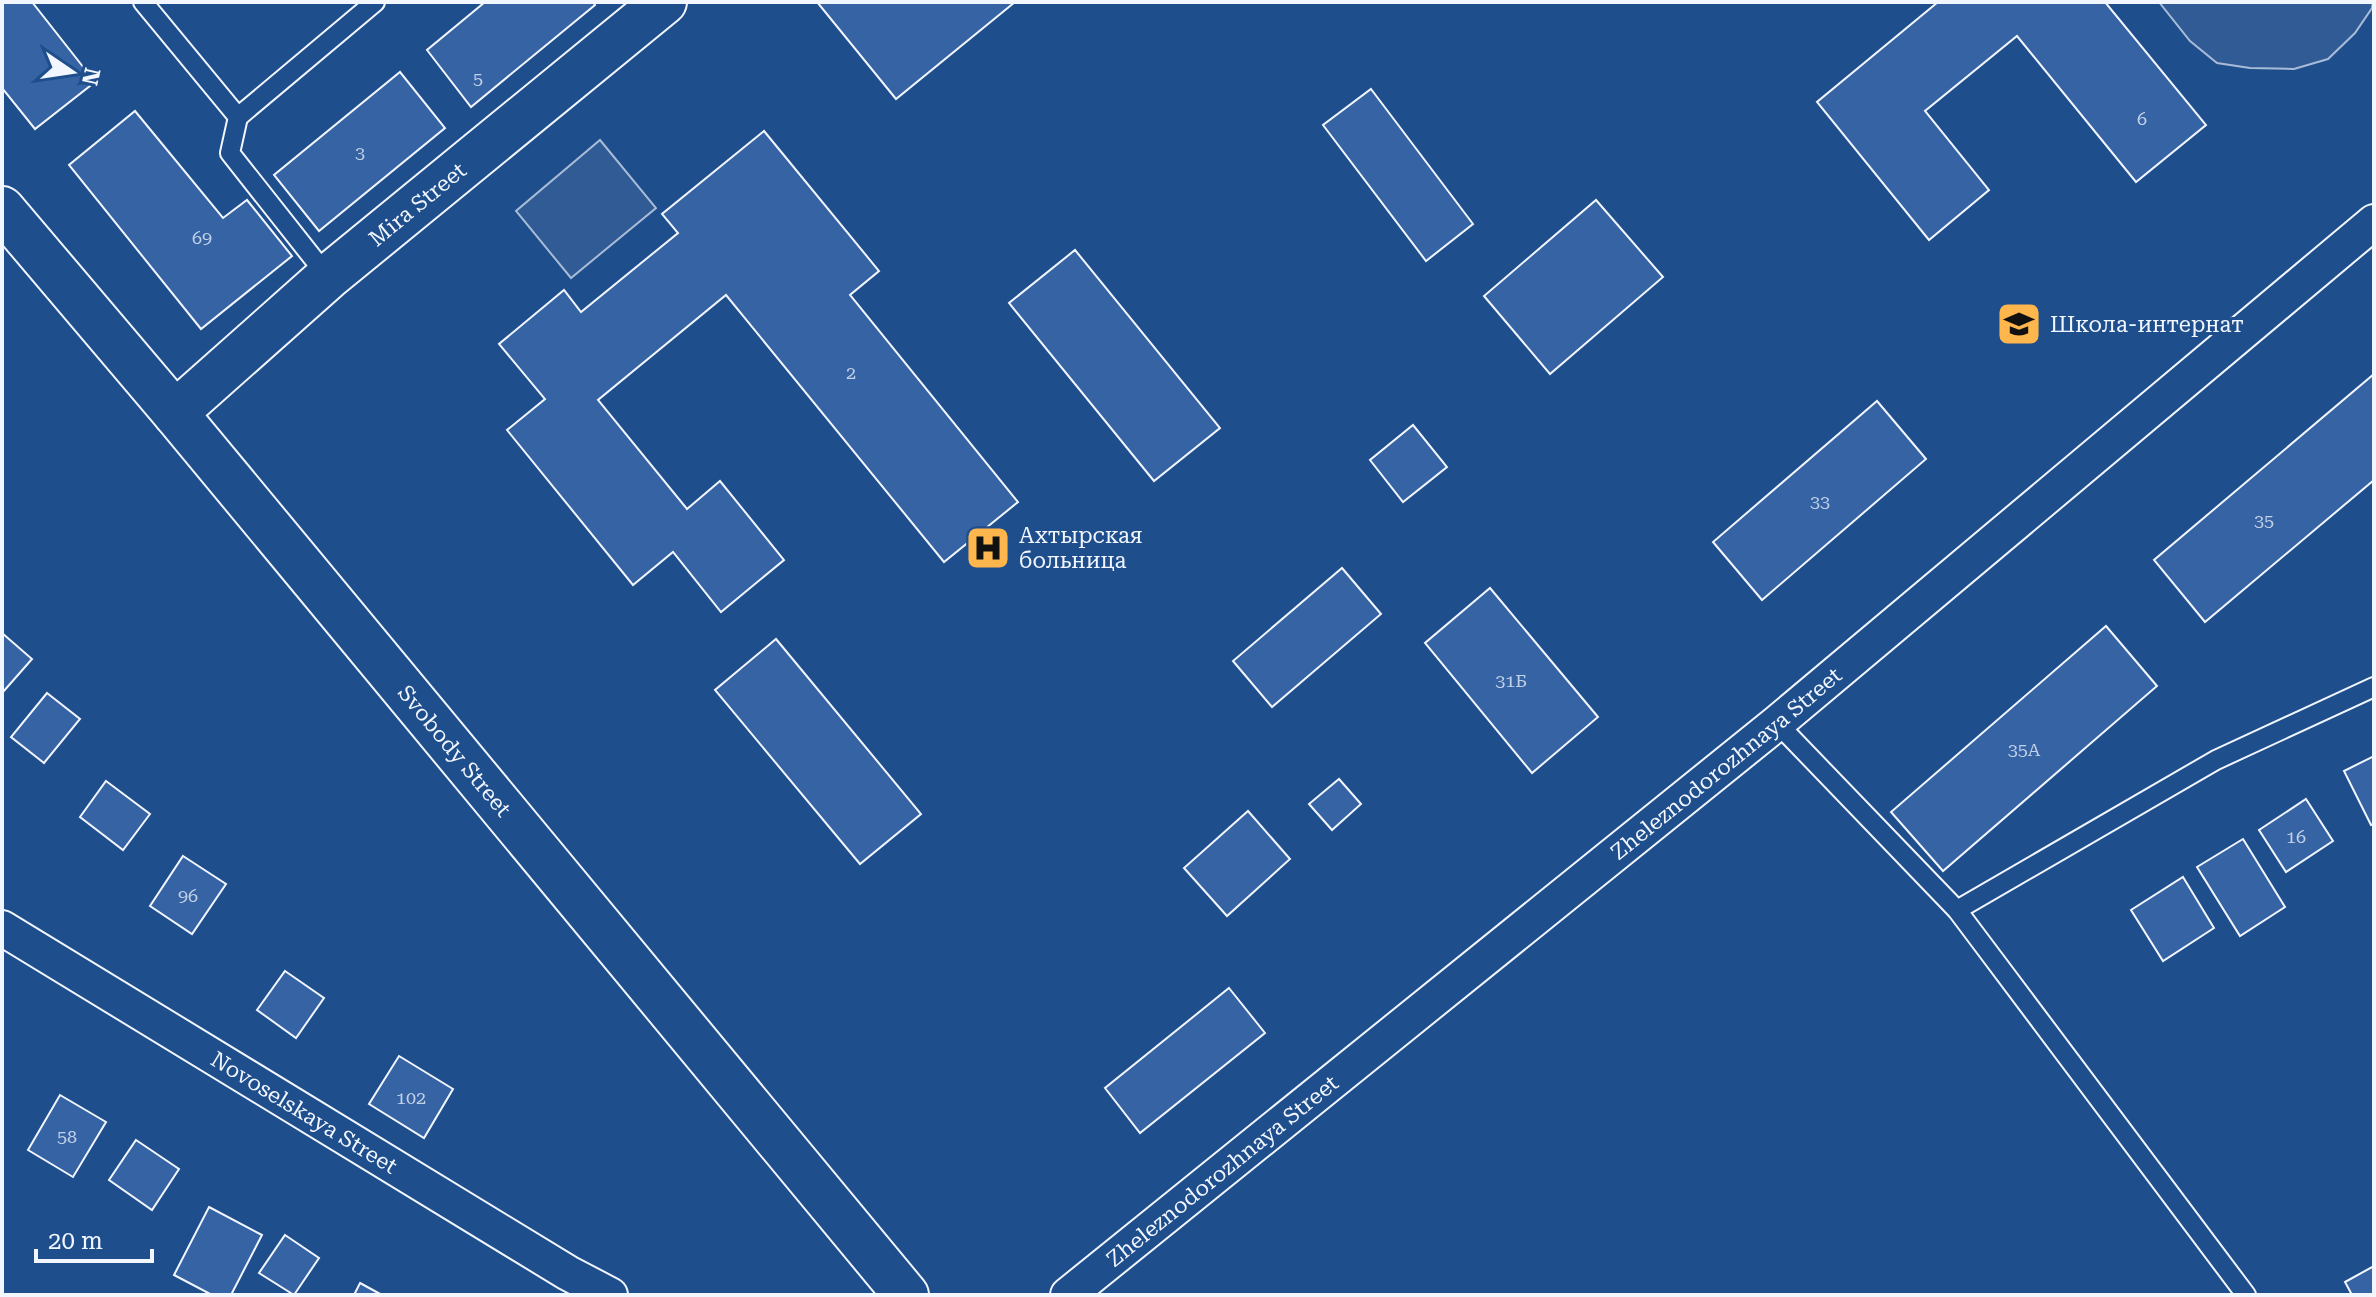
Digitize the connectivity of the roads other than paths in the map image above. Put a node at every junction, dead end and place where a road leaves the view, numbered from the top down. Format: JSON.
{"nodes":[{"id":1,"x":143,"y":2,"type":"edge"},
{"id":2,"x":375,"y":2,"type":"edge"},
{"id":3,"x":646,"y":12,"type":"edge"},
{"id":4,"x":238,"y":117,"type":"junction"},
{"id":5,"x":2,"y":209,"type":"edge"},
{"id":6,"x":2374,"y":222,"type":"edge"},
{"id":7,"x":328,"y":277,"type":"junction"},
{"id":8,"x":175,"y":413,"type":"junction"},
{"id":9,"x":2374,"y":687,"type":"edge"},
{"id":10,"x":1777,"y":723,"type":"junction"},
{"id":11,"x":1957,"y":910,"type":"junction"},
{"id":12,"x":2,"y":928,"type":"edge"},
{"id":13,"x":610,"y":1295,"type":"edge"},
{"id":14,"x":906,"y":1295,"type":"edge"},
{"id":15,"x":1068,"y":1295,"type":"edge"},
{"id":16,"x":2246,"y":1295,"type":"edge"}],
"edges":[{"from":1,"to":4,"type":"lane"},
{"from":2,"to":4,"type":"lane"},
{"from":3,"to":7,"type":"street","name":"Mira Street"},
{"from":4,"to":7,"type":"lane"},
{"from":5,"to":8,"type":"street","name":"Svobody Street"},
{"from":6,"to":10,"type":"street","name":"Zheleznodorozhnaya Street"},
{"from":7,"to":8,"type":"street","name":"Mira Street"},
{"from":8,"to":14,"type":"street","name":"Svobody Street"},
{"from":9,"to":11,"type":"lane"},
{"from":10,"to":11,"type":"lane"},
{"from":10,"to":15,"type":"street","name":"Zheleznodorozhnaya Street"},
{"from":11,"to":16,"type":"lane"},
{"from":12,"to":13,"type":"street","name":"Novoselskaya Street"}]}
